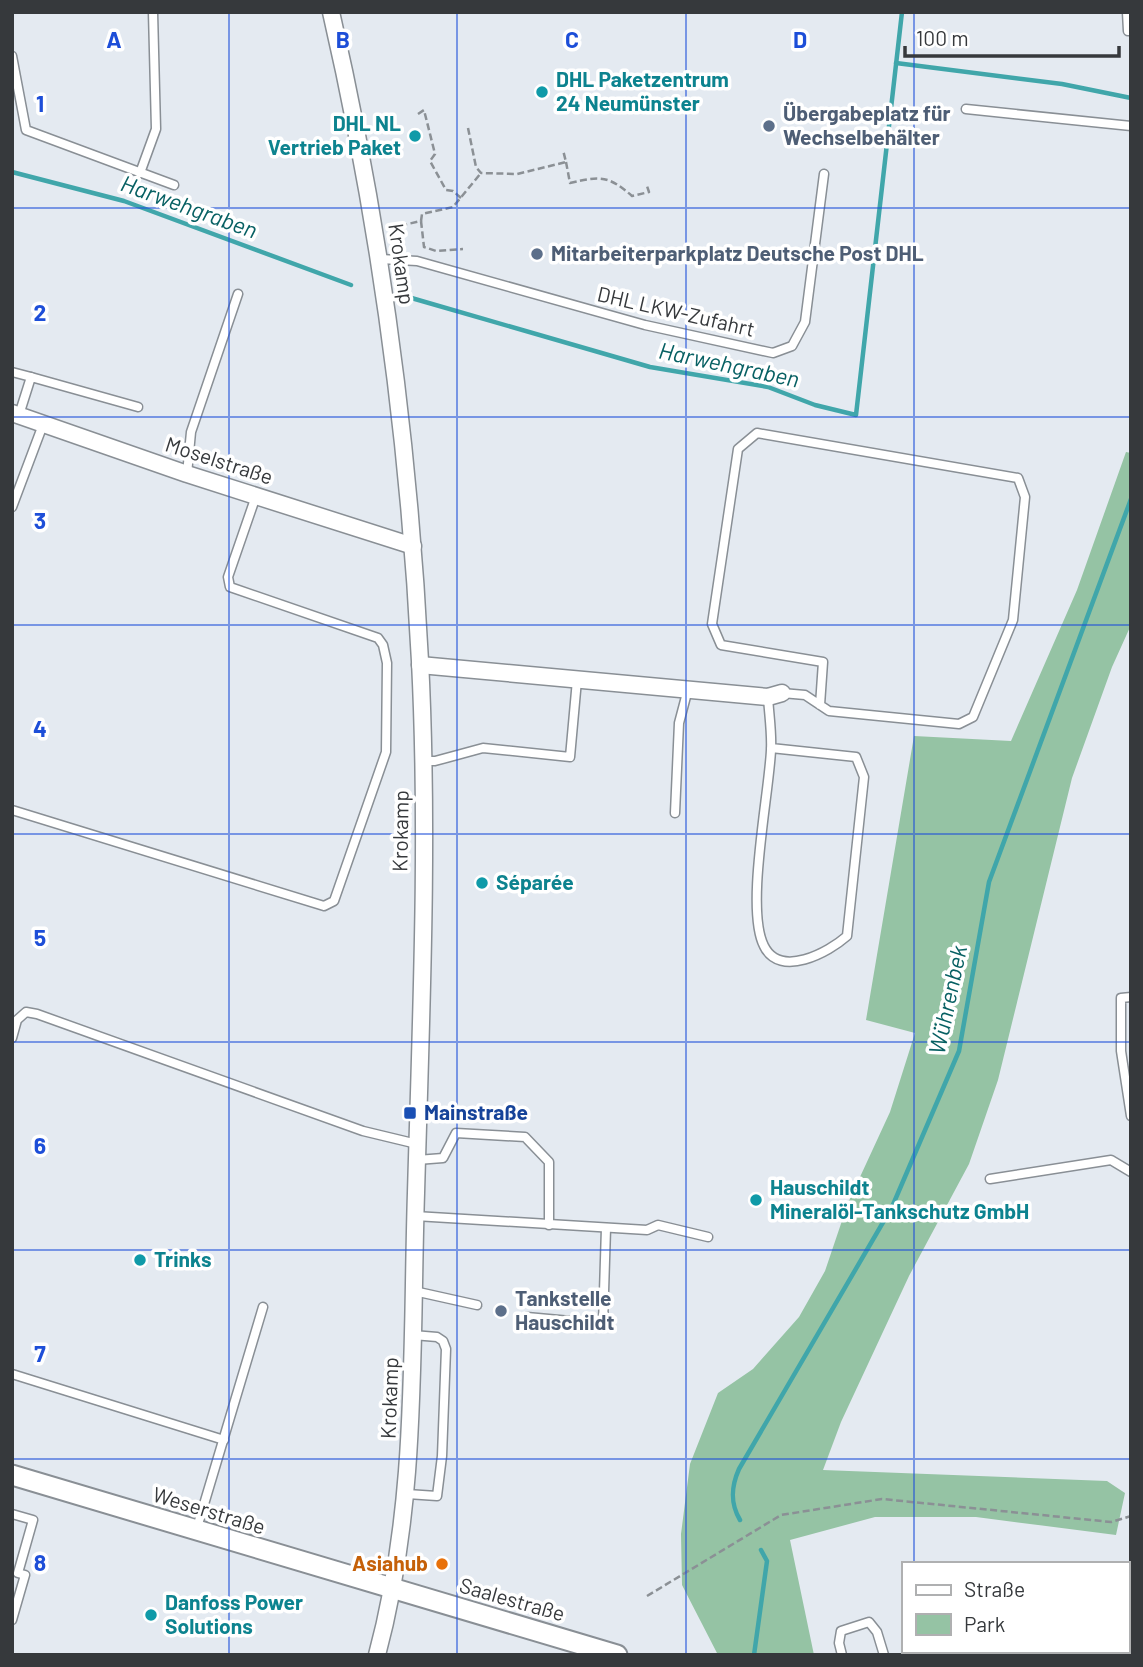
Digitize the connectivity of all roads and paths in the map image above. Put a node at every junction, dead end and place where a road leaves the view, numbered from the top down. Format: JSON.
{"nodes":[{"id":1,"x":153,"y":12,"type":"edge"},
{"id":2,"x":331,"y":12,"type":"edge"},
{"id":3,"x":1127,"y":12,"type":"edge"},
{"id":4,"x":1131,"y":31,"type":"edge"},
{"id":5,"x":12,"y":56,"type":"edge"},
{"id":6,"x":966,"y":109,"type":"dead end"},
{"id":7,"x":418,"y":114,"type":"dead end"},
{"id":8,"x":1131,"y":126,"type":"edge"},
{"id":9,"x":468,"y":128,"type":"dead end"},
{"id":10,"x":563,"y":150,"type":"dead end"},
{"id":11,"x":566,"y":162,"type":"junction"},
{"id":12,"x":140,"y":173,"type":"junction"},
{"id":13,"x":481,"y":173,"type":"junction"},
{"id":14,"x":824,"y":174,"type":"dead end"},
{"id":15,"x":174,"y":185,"type":"dead end"},
{"id":16,"x":648,"y":186,"type":"dead end"},
{"id":17,"x":461,"y":198,"type":"junction"},
{"id":18,"x":421,"y":221,"type":"junction"},
{"id":19,"x":376,"y":230,"type":"junction"},
{"id":20,"x":463,"y":249,"type":"dead end"},
{"id":21,"x":380,"y":258,"type":"junction"},
{"id":22,"x":238,"y":294,"type":"dead end"},
{"id":23,"x":12,"y":372,"type":"edge"},
{"id":24,"x":31,"y":377,"type":"junction"},
{"id":25,"x":138,"y":407,"type":"dead end"},
{"id":26,"x":16,"y":414,"type":"edge"},
{"id":27,"x":44,"y":422,"type":"junction"},
{"id":28,"x":187,"y":474,"type":"junction"},
{"id":29,"x":256,"y":496,"type":"junction"},
{"id":30,"x":12,"y":507,"type":"edge"},
{"id":31,"x":413,"y":546,"type":"junction"},
{"id":32,"x":420,"y":665,"type":"junction"},
{"id":33,"x":577,"y":679,"type":"junction"},
{"id":34,"x":688,"y":690,"type":"junction"},
{"id":35,"x":775,"y":695,"type":"junction"},
{"id":36,"x":820,"y":705,"type":"junction"},
{"id":37,"x":771,"y":748,"type":"junction"},
{"id":38,"x":423,"y":761,"type":"junction"},
{"id":39,"x":12,"y":810,"type":"edge"},
{"id":40,"x":675,"y":813,"type":"dead end"},
{"id":41,"x":1131,"y":997,"type":"edge"},
{"id":42,"x":12,"y":1038,"type":"edge"},
{"id":43,"x":1131,"y":1116,"type":"edge"},
{"id":44,"x":417,"y":1152,"type":"junction"},
{"id":45,"x":1131,"y":1172,"type":"edge"},
{"id":46,"x":990,"y":1179,"type":"dead end"},
{"id":47,"x":415,"y":1216,"type":"junction"},
{"id":48,"x":550,"y":1225,"type":"junction"},
{"id":49,"x":606,"y":1228,"type":"junction"},
{"id":50,"x":708,"y":1237,"type":"dead end"},
{"id":51,"x":414,"y":1292,"type":"junction"},
{"id":52,"x":477,"y":1305,"type":"dead end"},
{"id":53,"x":263,"y":1307,"type":"dead end"},
{"id":54,"x":527,"y":1317,"type":"dead end"},
{"id":55,"x":413,"y":1335,"type":"junction"},
{"id":56,"x":12,"y":1374,"type":"edge"},
{"id":57,"x":224,"y":1440,"type":"junction"},
{"id":58,"x":12,"y":1475,"type":"edge"},
{"id":59,"x":407,"y":1494,"type":"junction"},
{"id":60,"x":12,"y":1514,"type":"edge"},
{"id":61,"x":1131,"y":1516,"type":"edge"},
{"id":62,"x":197,"y":1531,"type":"junction"},
{"id":63,"x":393,"y":1590,"type":"junction"},
{"id":64,"x":648,"y":1596,"type":"dead end"},
{"id":65,"x":12,"y":1620,"type":"edge"},
{"id":66,"x":377,"y":1655,"type":"edge"},
{"id":67,"x":617,"y":1655,"type":"edge"},
{"id":68,"x":842,"y":1655,"type":"edge"},
{"id":69,"x":884,"y":1655,"type":"edge"}],
"edges":[{"from":1,"to":12,"type":"lane"},
{"from":2,"to":19,"type":"street","name":"Krokamp"},
{"from":3,"to":4,"type":"lane"},
{"from":5,"to":12,"type":"lane"},
{"from":6,"to":8,"type":"lane"},
{"from":7,"to":17,"type":"path"},
{"from":9,"to":13,"type":"path"},
{"from":10,"to":11,"type":"path"},
{"from":11,"to":13,"type":"path"},
{"from":11,"to":16,"type":"path"},
{"from":12,"to":15,"type":"lane"},
{"from":13,"to":17,"type":"path"},
{"from":14,"to":21,"type":"lane","name":"DHL LKW-Zufahrt"},
{"from":17,"to":18,"type":"path"},
{"from":18,"to":19,"type":"path"},
{"from":18,"to":20,"type":"path"},
{"from":19,"to":21,"type":"street","name":"Krokamp"},
{"from":21,"to":31,"type":"street","name":"Krokamp"},
{"from":22,"to":28,"type":"lane"},
{"from":23,"to":24,"type":"lane"},
{"from":24,"to":25,"type":"lane"},
{"from":24,"to":26,"type":"lane"},
{"from":26,"to":27,"type":"street","name":"Moselstraße"},
{"from":27,"to":28,"type":"street","name":"Moselstraße"},
{"from":27,"to":30,"type":"lane"},
{"from":28,"to":29,"type":"street","name":"Moselstraße"},
{"from":29,"to":31,"type":"street","name":"Moselstraße"},
{"from":29,"to":39,"type":"lane"},
{"from":31,"to":32,"type":"street","name":"Krokamp"},
{"from":32,"to":33,"type":"street"},
{"from":32,"to":38,"type":"street","name":"Krokamp"},
{"from":33,"to":34,"type":"street"},
{"from":33,"to":38,"type":"lane"},
{"from":34,"to":35,"type":"street"},
{"from":34,"to":40,"type":"lane"},
{"from":35,"to":36,"type":"lane"},
{"from":35,"to":37,"type":"lane"},
{"from":36,"to":36,"type":"lane"},
{"from":37,"to":37,"type":"lane"},
{"from":38,"to":44,"type":"street","name":"Krokamp"},
{"from":41,"to":43,"type":"lane"},
{"from":42,"to":44,"type":"lane"},
{"from":44,"to":47,"type":"street","name":"Krokamp"},
{"from":44,"to":48,"type":"lane"},
{"from":45,"to":46,"type":"lane"},
{"from":47,"to":48,"type":"lane"},
{"from":47,"to":51,"type":"street","name":"Krokamp"},
{"from":48,"to":49,"type":"lane"},
{"from":49,"to":50,"type":"lane"},
{"from":49,"to":54,"type":"lane"},
{"from":51,"to":52,"type":"lane"},
{"from":51,"to":55,"type":"street","name":"Krokamp"},
{"from":53,"to":57,"type":"lane"},
{"from":55,"to":59,"type":"street","name":"Krokamp"},
{"from":55,"to":59,"type":"lane"},
{"from":56,"to":57,"type":"lane"},
{"from":57,"to":62,"type":"lane"},
{"from":58,"to":62,"type":"street","name":"Weserstraße"},
{"from":59,"to":63,"type":"street","name":"Krokamp"},
{"from":60,"to":65,"type":"lane"},
{"from":61,"to":64,"type":"path"},
{"from":62,"to":63,"type":"street","name":"Weserstraße"},
{"from":63,"to":66,"type":"street","name":"Krokamp"},
{"from":63,"to":67,"type":"street","name":"Saalestraße"},
{"from":68,"to":69,"type":"lane"}]}
